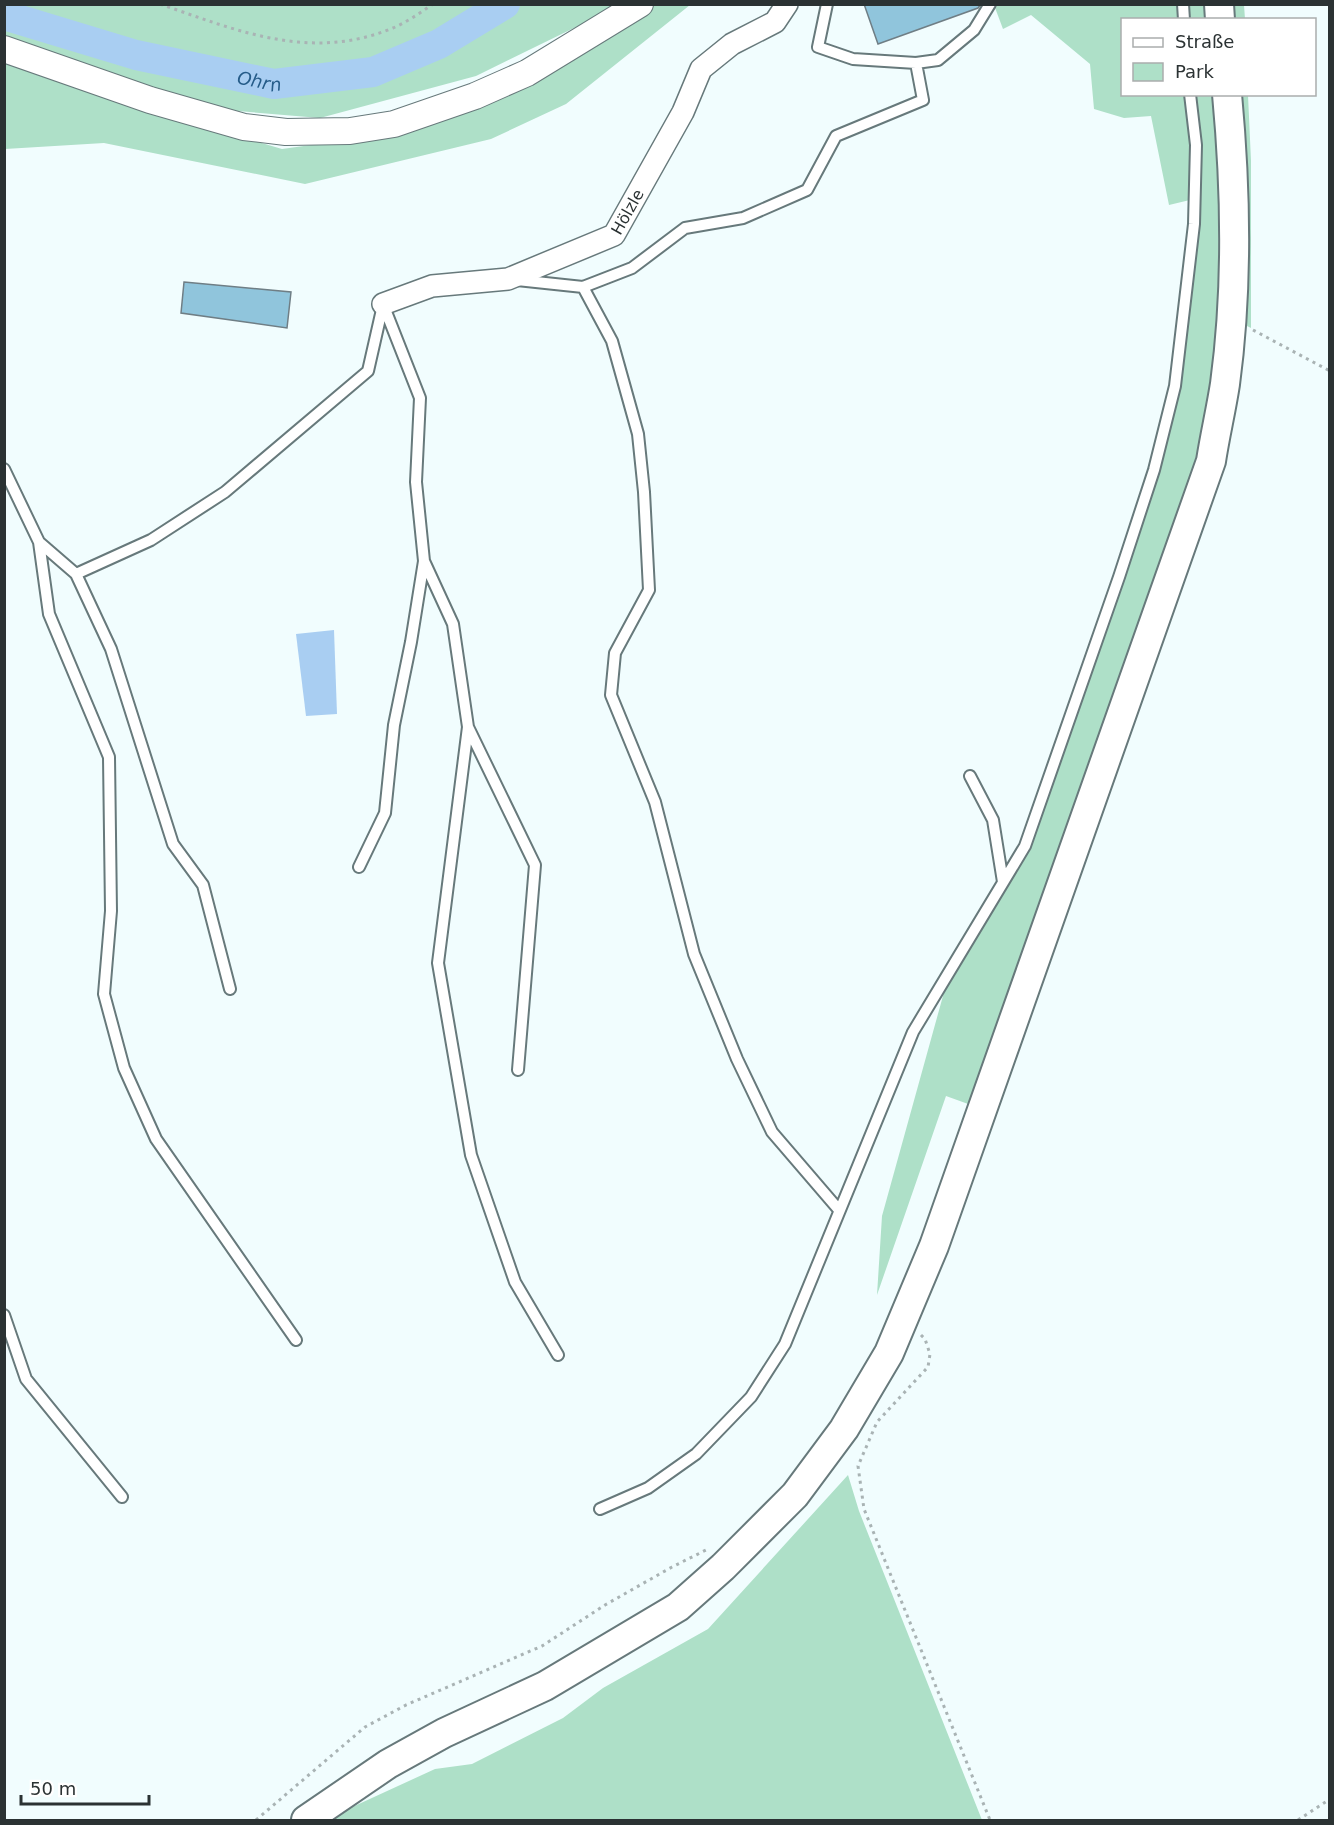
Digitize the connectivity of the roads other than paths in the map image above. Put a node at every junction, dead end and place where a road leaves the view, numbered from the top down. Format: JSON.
{"nodes":[{"id":1,"x":640,"y":4,"type":"edge"},
{"id":2,"x":787,"y":4,"type":"edge"},
{"id":3,"x":827,"y":4,"type":"edge"},
{"id":4,"x":990,"y":4,"type":"edge"},
{"id":5,"x":4,"y":49,"type":"edge"},
{"id":6,"x":916,"y":63,"type":"junction"},
{"id":7,"x":1190,"y":96,"type":"edge"},
{"id":8,"x":1227,"y":96,"type":"edge"},
{"id":9,"x":508,"y":279,"type":"junction"},
{"id":10,"x":583,"y":286,"type":"junction"},
{"id":11,"x":383,"y":304,"type":"junction"},
{"id":12,"x":4,"y":469,"type":"edge"},
{"id":13,"x":39,"y":542,"type":"junction"},
{"id":14,"x":424,"y":561,"type":"junction"},
{"id":15,"x":76,"y":574,"type":"junction"},
{"id":16,"x":468,"y":727,"type":"junction"},
{"id":17,"x":970,"y":776,"type":"dead end"},
{"id":18,"x":359,"y":867,"type":"dead end"},
{"id":19,"x":1004,"y":882,"type":"junction"},
{"id":20,"x":230,"y":989,"type":"dead end"},
{"id":21,"x":518,"y":1070,"type":"dead end"},
{"id":22,"x":839,"y":1210,"type":"junction"},
{"id":23,"x":4,"y":1315,"type":"edge"},
{"id":24,"x":296,"y":1340,"type":"dead end"},
{"id":25,"x":558,"y":1355,"type":"dead end"},
{"id":26,"x":122,"y":1497,"type":"dead end"},
{"id":27,"x":600,"y":1509,"type":"dead end"},
{"id":28,"x":306,"y":1821,"type":"edge"}],
"edges":[{"from":1,"to":5,"type":"street"},
{"from":2,"to":9,"type":"street","name":"Hölzle"},
{"from":3,"to":6,"type":"lane"},
{"from":4,"to":6,"type":"lane"},
{"from":6,"to":10,"type":"lane"},
{"from":7,"to":19,"type":"lane"},
{"from":8,"to":28,"type":"main road"},
{"from":9,"to":10,"type":"lane"},
{"from":9,"to":11,"type":"street","name":"Hölzle"},
{"from":10,"to":22,"type":"lane"},
{"from":11,"to":14,"type":"lane"},
{"from":11,"to":15,"type":"lane"},
{"from":12,"to":13,"type":"lane"},
{"from":13,"to":15,"type":"lane"},
{"from":13,"to":24,"type":"lane"},
{"from":14,"to":16,"type":"lane"},
{"from":14,"to":18,"type":"lane"},
{"from":15,"to":20,"type":"lane"},
{"from":16,"to":21,"type":"lane"},
{"from":16,"to":25,"type":"lane"},
{"from":17,"to":19,"type":"lane"},
{"from":19,"to":22,"type":"lane"},
{"from":22,"to":27,"type":"lane"},
{"from":23,"to":26,"type":"lane"}]}
